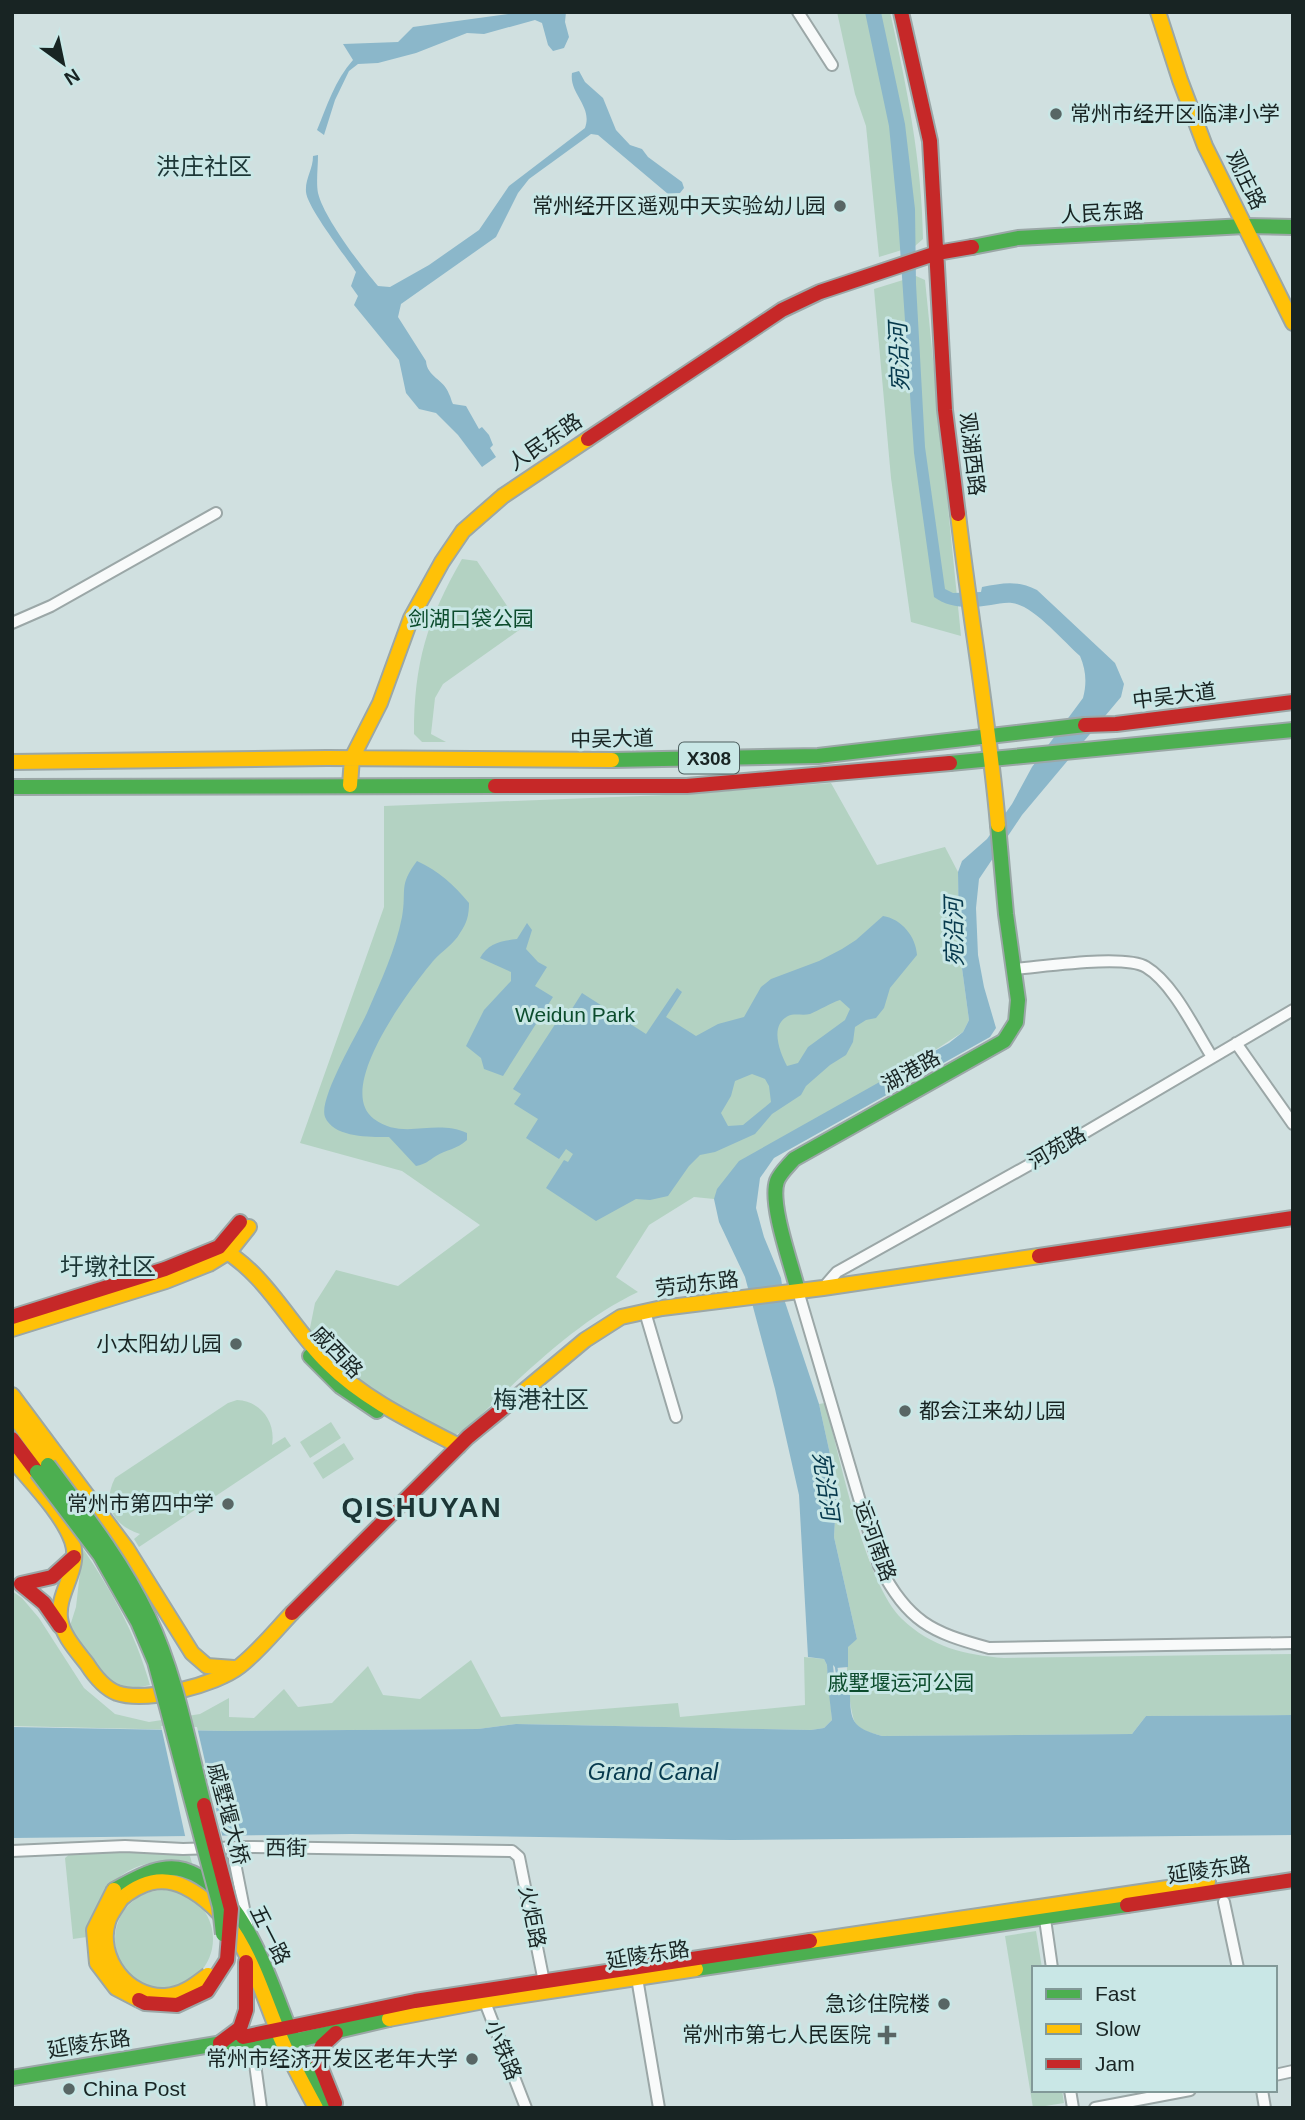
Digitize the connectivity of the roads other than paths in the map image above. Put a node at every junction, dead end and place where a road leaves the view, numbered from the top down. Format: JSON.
{"nodes":[{"id":1,"x":798,"y":12,"type":"edge"},
{"id":2,"x":901,"y":12,"type":"edge"},
{"id":3,"x":1158,"y":12,"type":"edge"},
{"id":4,"x":832,"y":65,"type":"dead end"},
{"id":5,"x":1245,"y":226,"type":"junction"},
{"id":6,"x":1293,"y":227,"type":"edge"},
{"id":7,"x":937,"y":253,"type":"junction"},
{"id":8,"x":1293,"y":323,"type":"edge"},
{"id":9,"x":216,"y":513,"type":"dead end"},
{"id":10,"x":12,"y":623,"type":"edge"},
{"id":11,"x":1293,"y":702,"type":"edge"},
{"id":12,"x":1293,"y":730,"type":"edge"},
{"id":13,"x":989,"y":735,"type":"junction"},
{"id":14,"x":352,"y":758,"type":"junction"},
{"id":15,"x":992,"y":758,"type":"junction"},
{"id":16,"x":12,"y":762,"type":"edge"},
{"id":17,"x":350,"y":785,"type":"junction"},
{"id":18,"x":12,"y":787,"type":"edge"},
{"id":19,"x":1013,"y":969,"type":"junction"},
{"id":20,"x":1293,"y":1010,"type":"edge"},
{"id":21,"x":1236,"y":1043,"type":"junction"},
{"id":22,"x":1212,"y":1057,"type":"junction"},
{"id":23,"x":1293,"y":1124,"type":"edge"},
{"id":24,"x":1293,"y":1218,"type":"edge"},
{"id":25,"x":245,"y":1225,"type":"dead end"},
{"id":26,"x":224,"y":1252,"type":"junction"},
{"id":27,"x":823,"y":1288,"type":"junction"},
{"id":28,"x":792,"y":1292,"type":"junction"},
{"id":29,"x":645,"y":1312,"type":"junction"},
{"id":30,"x":14,"y":1326,"type":"edge"},
{"id":31,"x":14,"y":1402,"type":"edge"},
{"id":32,"x":676,"y":1417,"type":"dead end"},
{"id":33,"x":12,"y":1439,"type":"edge"},
{"id":34,"x":456,"y":1449,"type":"junction"},
{"id":35,"x":12,"y":1459,"type":"edge"},
{"id":36,"x":43,"y":1469,"type":"junction"},
{"id":37,"x":74,"y":1557,"type":"junction"},
{"id":38,"x":17,"y":1584,"type":"edge"},
{"id":39,"x":64,"y":1632,"type":"junction"},
{"id":40,"x":1293,"y":1643,"type":"edge"},
{"id":41,"x":239,"y":1667,"type":"junction"},
{"id":42,"x":232,"y":1848,"type":"junction"},
{"id":43,"x":12,"y":1851,"type":"edge"},
{"id":44,"x":517,"y":1854,"type":"joint"},
{"id":45,"x":1293,"y":1872,"type":"edge"},
{"id":46,"x":1293,"y":1880,"type":"edge"},
{"id":47,"x":118,"y":1894,"type":"junction"},
{"id":48,"x":1224,"y":1902,"type":"dead end"},
{"id":49,"x":1045,"y":1911,"type":"junction"},
{"id":50,"x":250,"y":1935,"type":"junction"},
{"id":51,"x":246,"y":1954,"type":"junction"},
{"id":52,"x":1052,"y":1966,"type":"edge"},
{"id":53,"x":1238,"y":1966,"type":"edge"},
{"id":54,"x":636,"y":1973,"type":"junction"},
{"id":55,"x":544,"y":1982,"type":"junction"},
{"id":56,"x":483,"y":1996,"type":"junction"},
{"id":57,"x":338,"y":2032,"type":"junction"},
{"id":58,"x":285,"y":2035,"type":"junction"},
{"id":59,"x":252,"y":2042,"type":"junction"},
{"id":60,"x":224,"y":2043,"type":"junction"},
{"id":61,"x":306,"y":2065,"type":"junction"},
{"id":62,"x":12,"y":2078,"type":"edge"},
{"id":63,"x":1180,"y":2092,"type":"edge"},
{"id":64,"x":261,"y":2108,"type":"edge"},
{"id":65,"x":316,"y":2108,"type":"edge"},
{"id":66,"x":328,"y":2108,"type":"edge"},
{"id":67,"x":337,"y":2108,"type":"edge"},
{"id":68,"x":526,"y":2108,"type":"edge"},
{"id":69,"x":659,"y":2108,"type":"edge"},
{"id":70,"x":1096,"y":2108,"type":"edge"}],
"edges":[{"from":1,"to":4,"type":"street"},
{"from":2,"to":7,"type":"main road","name":"观湖西路"},
{"from":3,"to":5,"type":"main road","name":"观庄路"},
{"from":5,"to":6,"type":"main road","name":"人民东路"},
{"from":5,"to":7,"type":"main road","name":"人民东路"},
{"from":5,"to":8,"type":"main road","name":"观庄路"},
{"from":7,"to":13,"type":"main road","name":"观湖西路"},
{"from":7,"to":14,"type":"main road","name":"人民东路"},
{"from":9,"to":10,"type":"street"},
{"from":11,"to":13,"type":"main road","name":"中吴大道","number":"X308"},
{"from":12,"to":15,"type":"main road","name":"中吴大道","number":"X308"},
{"from":13,"to":14,"type":"main road","name":"中吴大道","number":"X308"},
{"from":13,"to":15,"type":"main road"},
{"from":14,"to":16,"type":"main road","name":"中吴大道","number":"X308"},
{"from":14,"to":17,"type":"main road","name":"人民东路"},
{"from":15,"to":17,"type":"main road","name":"中吴大道","number":"X308"},
{"from":15,"to":19,"type":"main road","name":"湖港路"},
{"from":17,"to":18,"type":"main road","name":"中吴大道","number":"X308"},
{"from":19,"to":22,"type":"street"},
{"from":19,"to":28,"type":"main road","name":"湖港路"},
{"from":20,"to":21,"type":"street","name":"河苑路"},
{"from":21,"to":22,"type":"street","name":"河苑路"},
{"from":21,"to":23,"type":"street"},
{"from":22,"to":27,"type":"street","name":"河苑路"},
{"from":24,"to":27,"type":"main road","name":"劳动东路"},
{"from":25,"to":26,"type":"main road"},
{"from":26,"to":30,"type":"main road"},
{"from":26,"to":34,"type":"main road","name":"戚西路"},
{"from":27,"to":28,"type":"main road","name":"劳动东路"},
{"from":28,"to":29,"type":"main road","name":"劳动东路"},
{"from":28,"to":40,"type":"street","name":"运河南路"},
{"from":29,"to":32,"type":"street"},
{"from":29,"to":34,"type":"main road","name":"劳动东路"},
{"from":31,"to":36,"type":"main road"},
{"from":31,"to":41,"type":"main road"},
{"from":33,"to":36,"type":"main road"},
{"from":34,"to":41,"type":"main road","name":"劳动东路"},
{"from":35,"to":37,"type":"main road"},
{"from":36,"to":47,"type":"main road","name":"戚墅堰大桥","bridge":true},
{"from":37,"to":38,"type":"main road"},
{"from":37,"to":39,"type":"main road"},
{"from":38,"to":39,"type":"main road","name":"劳动东路"},
{"from":39,"to":41,"type":"main road","name":"劳动东路"},
{"from":42,"to":43,"type":"street","name":"西街"},
{"from":42,"to":44,"type":"street","name":"西街"},
{"from":42,"to":50,"type":"street"},
{"from":44,"to":55,"type":"street","name":"火炬路"},
{"from":45,"to":49,"type":"main road","name":"延陵东路"},
{"from":46,"to":49,"type":"main road","name":"延陵东路"},
{"from":47,"to":50,"type":"main road","name":"五一路"},
{"from":47,"to":51,"type":"main road","name":"五一路"},
{"from":48,"to":53,"type":"street"},
{"from":49,"to":52,"type":"street"},
{"from":49,"to":54,"type":"main road","name":"延陵东路"},
{"from":50,"to":58,"type":"main road","name":"五一路"},
{"from":51,"to":58,"type":"main road","name":"五一路"},
{"from":51,"to":60,"type":"main road"},
{"from":54,"to":55,"type":"main road","name":"延陵东路"},
{"from":54,"to":56,"type":"main road","name":"延陵东路"},
{"from":54,"to":69,"type":"street"},
{"from":55,"to":56,"type":"main road","name":"延陵东路"},
{"from":56,"to":57,"type":"main road","name":"延陵东路"},
{"from":56,"to":58,"type":"main road","name":"延陵东路"},
{"from":56,"to":68,"type":"street","name":"小铁路"},
{"from":57,"to":58,"type":"main road","name":"延陵东路"},
{"from":57,"to":61,"type":"main road"},
{"from":57,"to":67,"type":"main road"},
{"from":58,"to":59,"type":"main road","name":"延陵东路"},
{"from":58,"to":60,"type":"main road"},
{"from":58,"to":61,"type":"main road","name":"五一路"},
{"from":58,"to":65,"type":"main road","name":"五一路"},
{"from":59,"to":60,"type":"main road","name":"延陵东路"},
{"from":59,"to":64,"type":"street"},
{"from":60,"to":62,"type":"main road","name":"延陵东路"},
{"from":61,"to":66,"type":"main road","name":"五一路"},
{"from":63,"to":70,"type":"street"}]}
